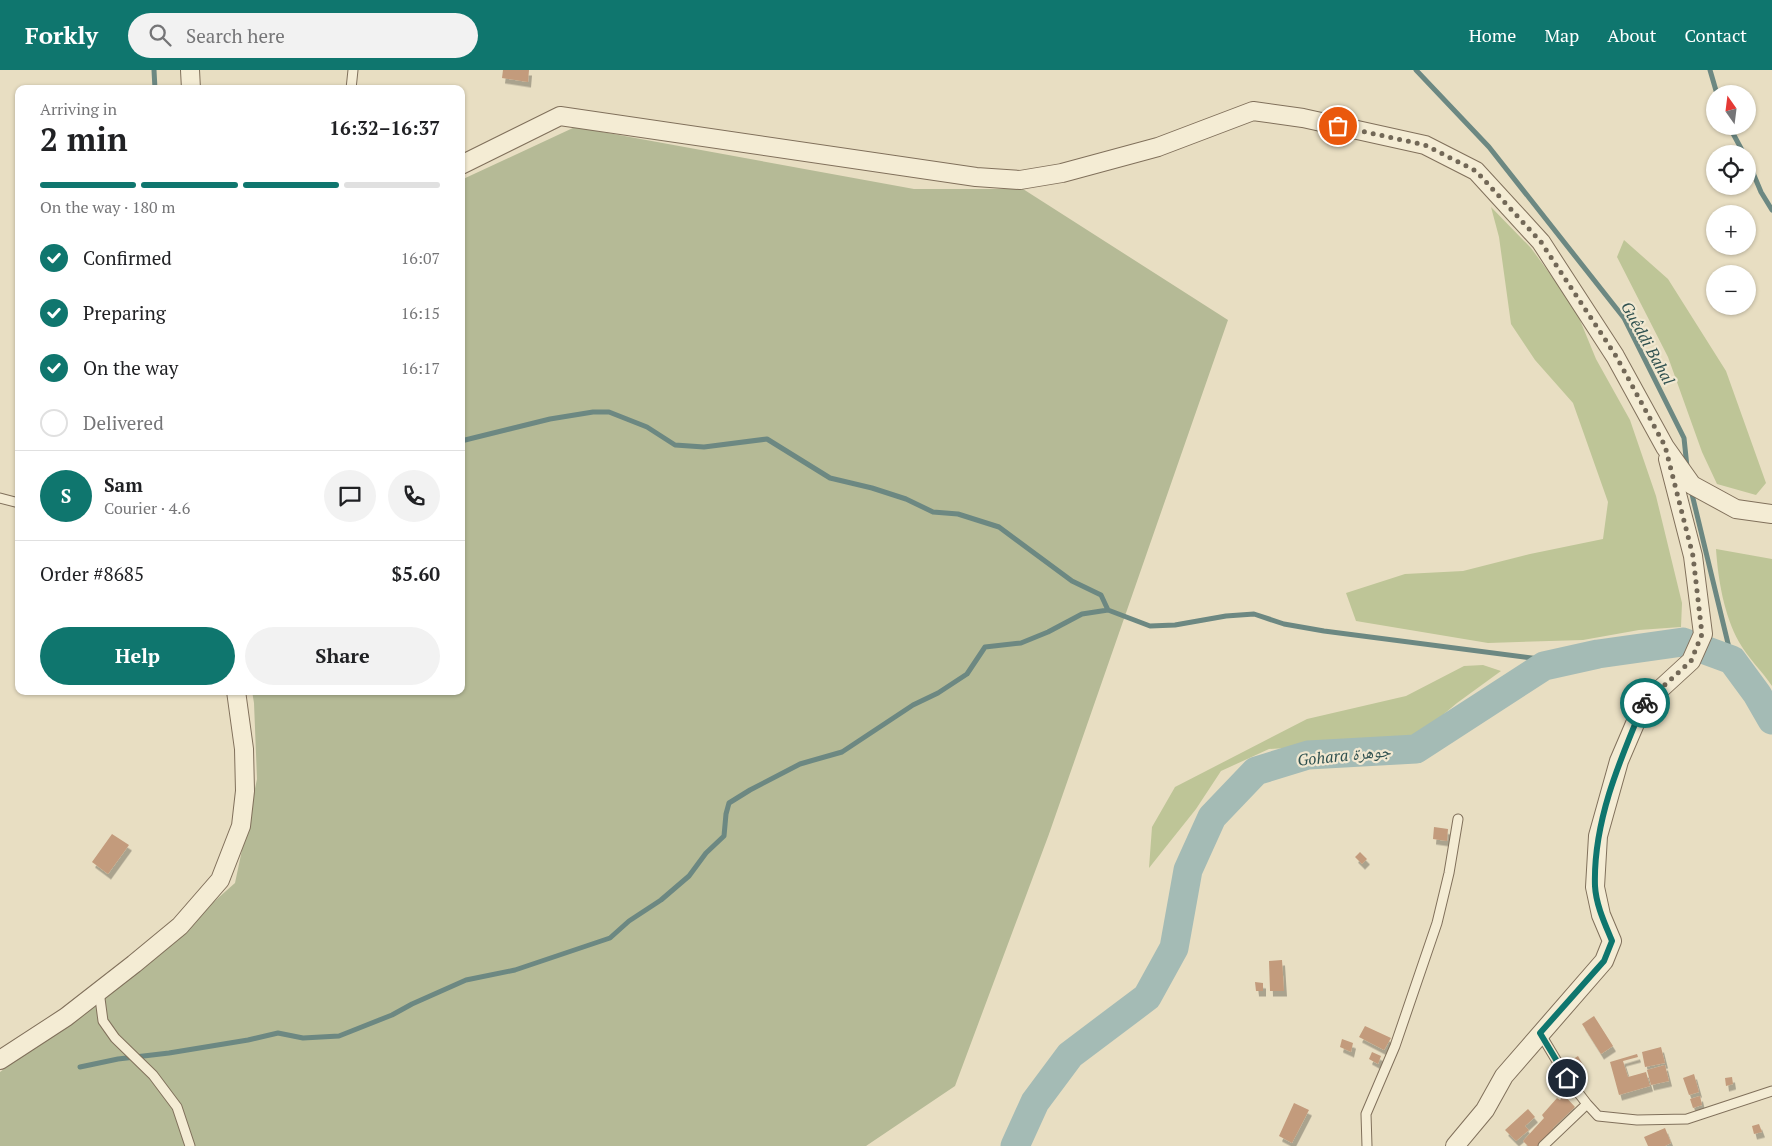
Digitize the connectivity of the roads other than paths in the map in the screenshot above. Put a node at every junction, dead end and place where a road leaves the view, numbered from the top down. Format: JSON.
{"nodes":[{"id":1,"x":353,"y":70,"type":"edge"},
{"id":2,"x":188,"y":71,"type":"edge"},
{"id":3,"x":190,"y":85,"type":"edge"},
{"id":4,"x":351,"y":85,"type":"edge"},
{"id":5,"x":465,"y":162,"type":"edge"},
{"id":6,"x":1665,"y":446,"type":"junction"},
{"id":7,"x":0,"y":498,"type":"edge"},
{"id":8,"x":15,"y":502,"type":"edge"},
{"id":9,"x":1772,"y":514,"type":"edge"},
{"id":10,"x":237,"y":695,"type":"edge"},
{"id":11,"x":1458,"y":819,"type":"dead end"},
{"id":12,"x":99,"y":991,"type":"junction"},
{"id":13,"x":1540,"y":1033,"type":"junction"},
{"id":14,"x":0,"y":1060,"type":"edge"},
{"id":15,"x":1772,"y":1091,"type":"edge"},
{"id":16,"x":1587,"y":1104,"type":"junction"},
{"id":17,"x":190,"y":1146,"type":"edge"},
{"id":18,"x":1368,"y":1146,"type":"edge"},
{"id":19,"x":1455,"y":1146,"type":"edge"},
{"id":20,"x":1543,"y":1146,"type":"edge"}],
"edges":[{"from":1,"to":4,"type":"lane"},
{"from":2,"to":3,"type":"street"},
{"from":5,"to":6,"type":"street"},
{"from":6,"to":9,"type":"street"},
{"from":6,"to":13,"type":"street"},
{"from":7,"to":8,"type":"lane"},
{"from":10,"to":12,"type":"street"},
{"from":11,"to":18,"type":"lane"},
{"from":12,"to":14,"type":"street"},
{"from":12,"to":17,"type":"lane"},
{"from":13,"to":16,"type":"lane"},
{"from":13,"to":19,"type":"street"},
{"from":15,"to":16,"type":"lane"},
{"from":16,"to":20,"type":"lane"}]}
